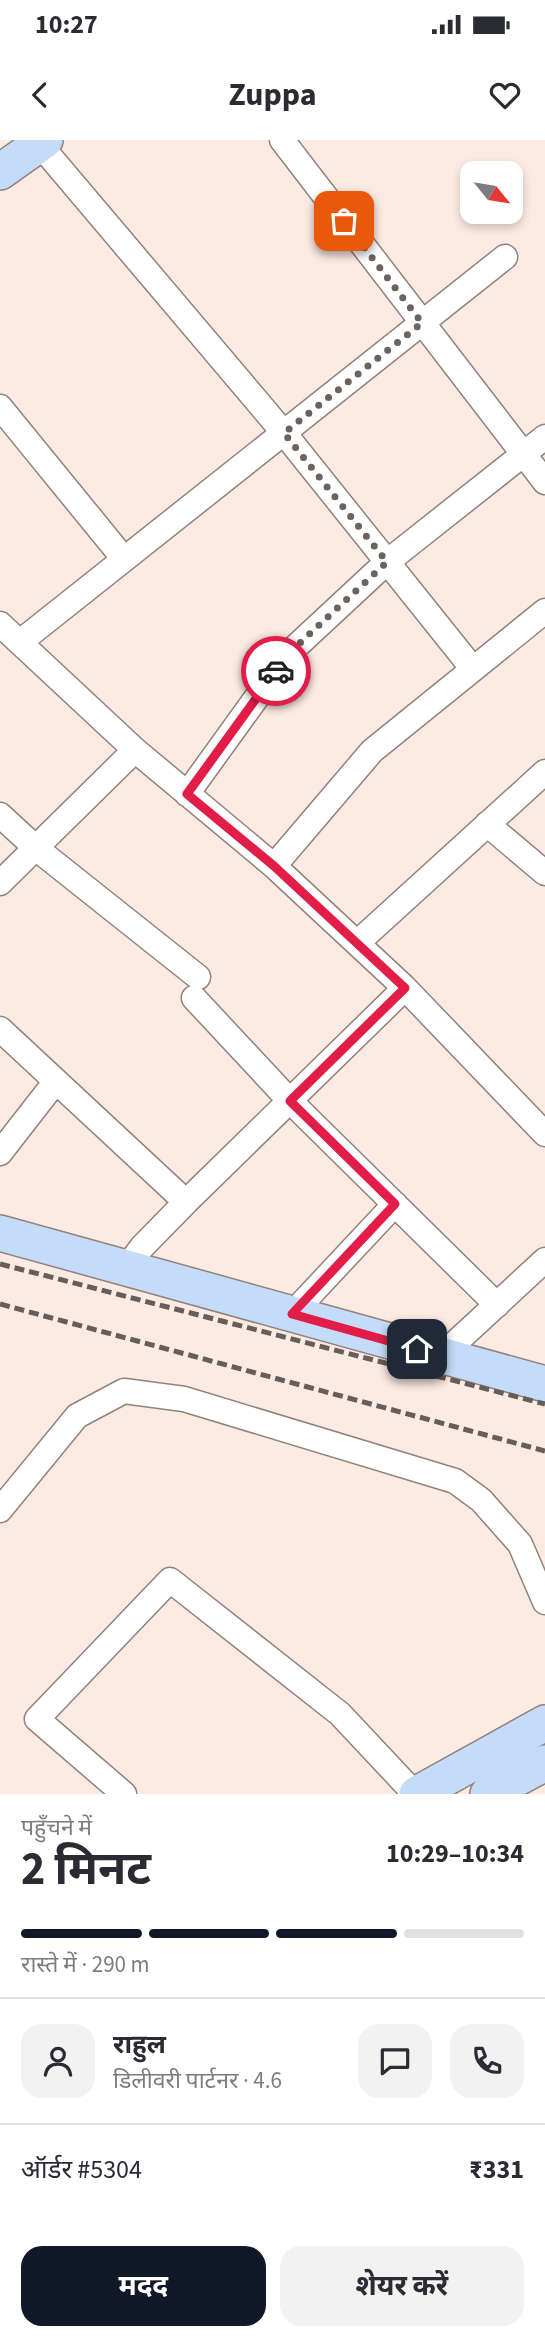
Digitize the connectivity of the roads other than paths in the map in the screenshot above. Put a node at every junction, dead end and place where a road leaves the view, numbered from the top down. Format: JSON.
{"nodes":[{"id":1,"x":282,"y":140,"type":"edge"},
{"id":2,"x":40,"y":142,"type":"edge"},
{"id":3,"x":0,"y":172,"type":"edge"},
{"id":4,"x":505,"y":257,"type":"dead end"},
{"id":5,"x":422,"y":323,"type":"junction"},
{"id":6,"x":0,"y":407,"type":"edge"},
{"id":7,"x":284,"y":433,"type":"junction"},
{"id":8,"x":545,"y":437,"type":"edge"},
{"id":9,"x":523,"y":454,"type":"junction"},
{"id":10,"x":545,"y":482,"type":"edge"},
{"id":11,"x":124,"y":559,"type":"junction"},
{"id":12,"x":387,"y":562,"type":"junction"},
{"id":13,"x":0,"y":624,"type":"edge"},
{"id":14,"x":540,"y":624,"type":"edge"},
{"id":15,"x":20,"y":642,"type":"junction"},
{"id":16,"x":473,"y":669,"type":"junction"},
{"id":17,"x":135,"y":750,"type":"junction"},
{"id":18,"x":545,"y":772,"type":"edge"},
{"id":19,"x":187,"y":794,"type":"junction"},
{"id":20,"x":0,"y":815,"type":"edge"},
{"id":21,"x":487,"y":824,"type":"junction"},
{"id":22,"x":37,"y":849,"type":"junction"},
{"id":23,"x":274,"y":866,"type":"junction"},
{"id":24,"x":545,"y":873,"type":"edge"},
{"id":25,"x":0,"y":883,"type":"edge"},
{"id":26,"x":357,"y":943,"type":"junction"},
{"id":27,"x":405,"y":988,"type":"junction"},
{"id":28,"x":0,"y":1029,"type":"edge"},
{"id":29,"x":56,"y":1081,"type":"junction"},
{"id":30,"x":290,"y":1101,"type":"junction"},
{"id":31,"x":545,"y":1134,"type":"edge"},
{"id":32,"x":0,"y":1153,"type":"edge"},
{"id":33,"x":186,"y":1202,"type":"junction"},
{"id":34,"x":395,"y":1204,"type":"junction"},
{"id":35,"x":0,"y":1233,"type":"edge"},
{"id":36,"x":545,"y":1260,"type":"edge"},
{"id":37,"x":126,"y":1268,"type":"junction"},
{"id":38,"x":497,"y":1305,"type":"junction"},
{"id":39,"x":292,"y":1314,"type":"junction"},
{"id":40,"x":441,"y":1356,"type":"junction"},
{"id":41,"x":545,"y":1384,"type":"edge"},
{"id":42,"x":0,"y":1510,"type":"edge"},
{"id":43,"x":545,"y":1602,"type":"edge"},
{"id":44,"x":545,"y":1723,"type":"edge"},
{"id":45,"x":497,"y":1748,"type":"junction"},
{"id":46,"x":545,"y":1763,"type":"edge"},
{"id":47,"x":501,"y":1786,"type":"edge"},
{"id":48,"x":111,"y":1790,"type":"edge"},
{"id":49,"x":416,"y":1794,"type":"edge"}],
"edges":[{"from":1,"to":5,"type":"street"},
{"from":2,"to":3,"type":"street"},
{"from":2,"to":7,"type":"street"},
{"from":4,"to":5,"type":"street"},
{"from":5,"to":7,"type":"street"},
{"from":5,"to":9,"type":"street"},
{"from":6,"to":11,"type":"street"},
{"from":7,"to":11,"type":"street"},
{"from":7,"to":12,"type":"street"},
{"from":8,"to":9,"type":"street"},
{"from":9,"to":10,"type":"street"},
{"from":9,"to":12,"type":"street"},
{"from":11,"to":15,"type":"street"},
{"from":12,"to":16,"type":"street"},
{"from":12,"to":19,"type":"street"},
{"from":13,"to":15,"type":"street"},
{"from":14,"to":16,"type":"street"},
{"from":15,"to":17,"type":"street"},
{"from":16,"to":23,"type":"street"},
{"from":17,"to":19,"type":"street"},
{"from":17,"to":22,"type":"street"},
{"from":18,"to":21,"type":"street"},
{"from":19,"to":23,"type":"street"},
{"from":20,"to":22,"type":"street"},
{"from":21,"to":24,"type":"street"},
{"from":21,"to":26,"type":"street"},
{"from":22,"to":25,"type":"street"},
{"from":22,"to":30,"type":"street"},
{"from":23,"to":26,"type":"street"},
{"from":26,"to":27,"type":"street"},
{"from":27,"to":30,"type":"street"},
{"from":27,"to":31,"type":"street"},
{"from":28,"to":29,"type":"street"},
{"from":29,"to":32,"type":"street"},
{"from":29,"to":33,"type":"street"},
{"from":30,"to":33,"type":"street"},
{"from":30,"to":34,"type":"street"},
{"from":33,"to":37,"type":"street"},
{"from":34,"to":38,"type":"street"},
{"from":34,"to":39,"type":"street"},
{"from":35,"to":37,"type":"street"},
{"from":36,"to":38,"type":"street"},
{"from":37,"to":39,"type":"street"},
{"from":38,"to":40,"type":"street"},
{"from":39,"to":40,"type":"street"},
{"from":40,"to":41,"type":"street"},
{"from":42,"to":43,"type":"street"},
{"from":44,"to":45,"type":"street"},
{"from":45,"to":47,"type":"street"},
{"from":45,"to":49,"type":"street"},
{"from":46,"to":47,"type":"street"},
{"from":48,"to":49,"type":"street"}]}
